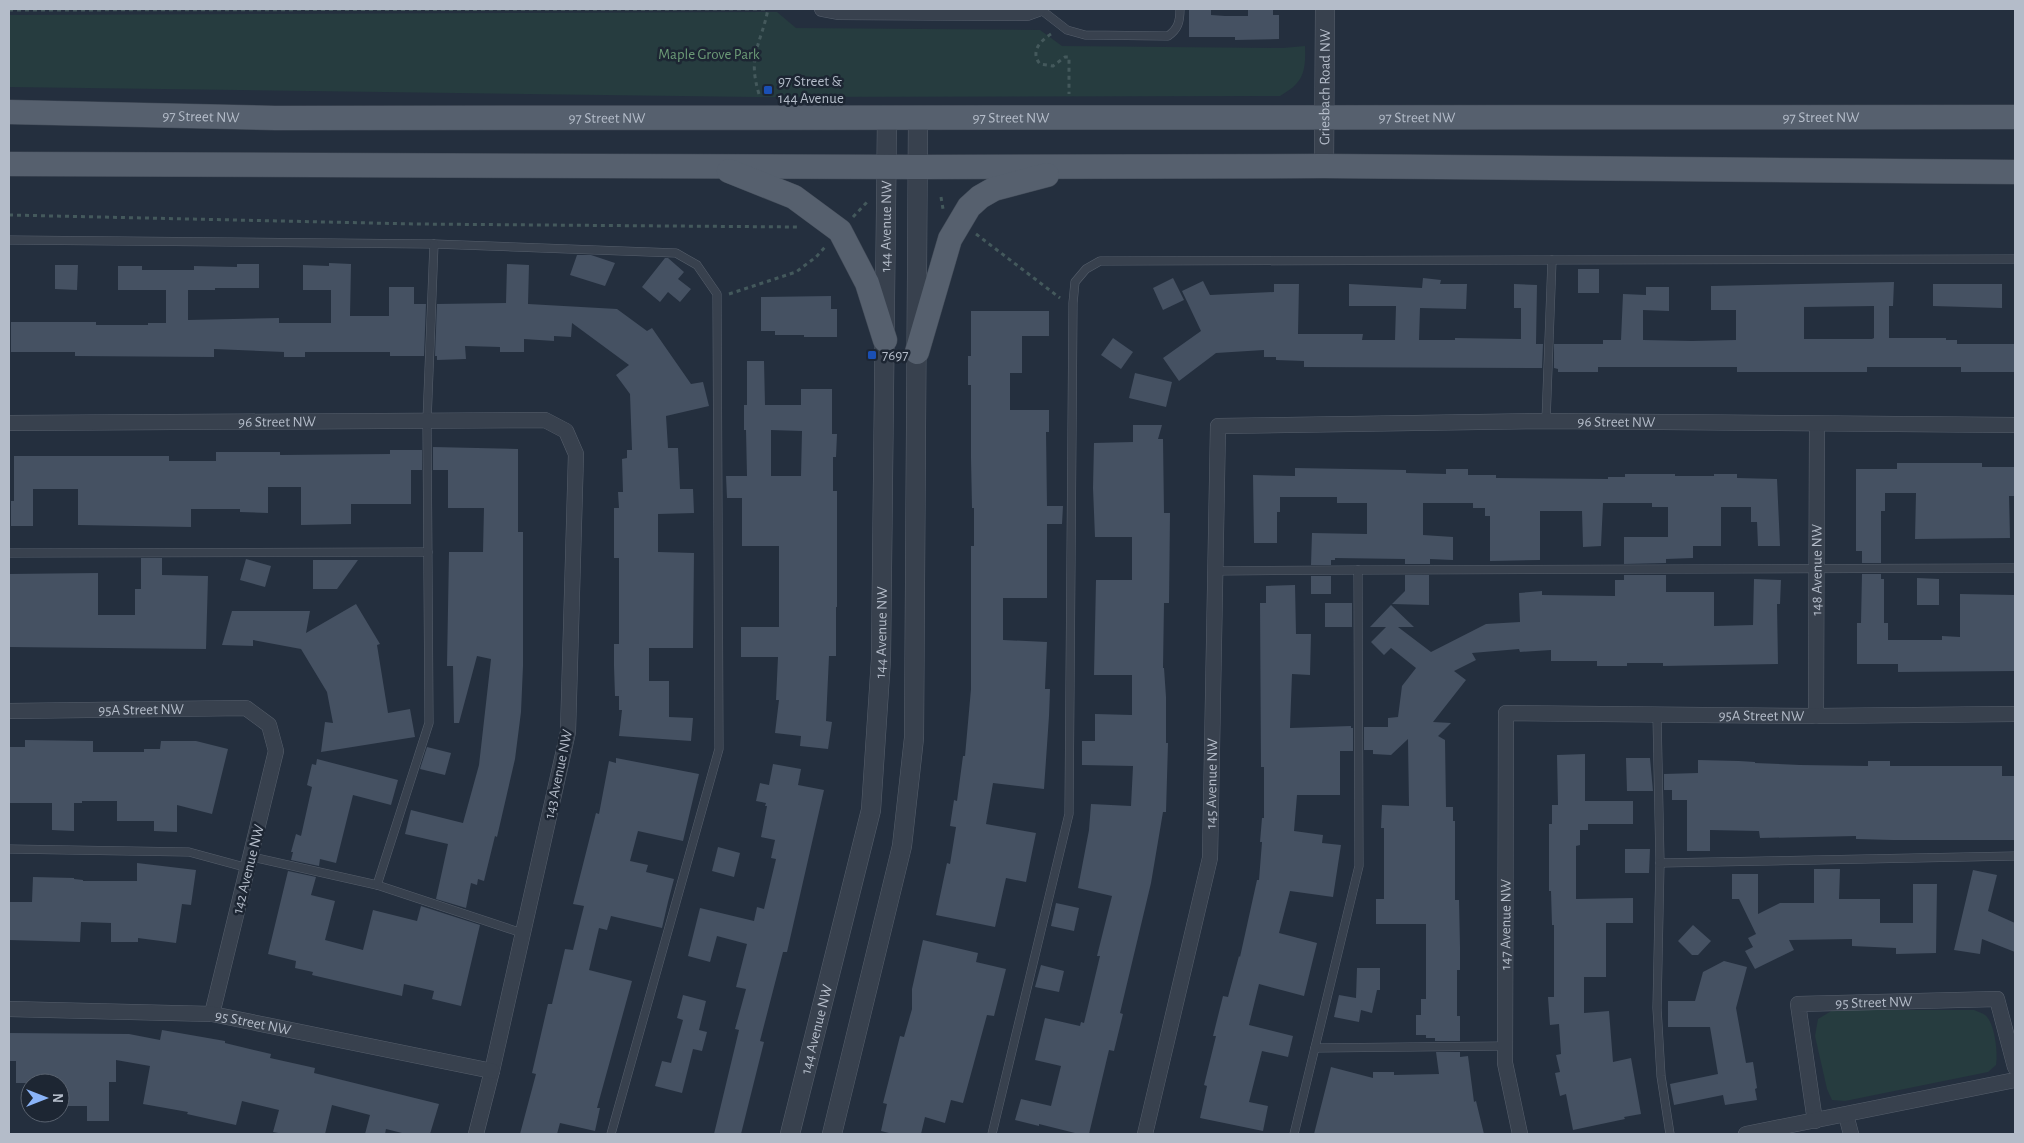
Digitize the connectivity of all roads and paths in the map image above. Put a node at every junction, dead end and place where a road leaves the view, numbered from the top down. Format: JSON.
{"nodes":[{"id":1,"x":83,"y":9,"type":"edge"},
{"id":2,"x":768,"y":9,"type":"edge"},
{"id":3,"x":822,"y":9,"type":"edge"},
{"id":4,"x":1039,"y":9,"type":"edge"},
{"id":5,"x":1180,"y":9,"type":"edge"},
{"id":6,"x":1325,"y":9,"type":"edge"},
{"id":7,"x":9,"y":10,"type":"edge"},
{"id":8,"x":1061,"y":26,"type":"junction"},
{"id":9,"x":759,"y":94,"type":"dead end"},
{"id":10,"x":1069,"y":94,"type":"dead end"},
{"id":11,"x":9,"y":112,"type":"edge"},
{"id":12,"x":1324,"y":117,"type":"junction"},
{"id":13,"x":887,"y":118,"type":"junction"},
{"id":14,"x":918,"y":118,"type":"junction"},
{"id":15,"x":2015,"y":118,"type":"edge"},
{"id":16,"x":9,"y":164,"type":"edge"},
{"id":17,"x":1084,"y":166,"type":"junction"},
{"id":18,"x":1324,"y":166,"type":"junction"},
{"id":19,"x":718,"y":167,"type":"junction"},
{"id":20,"x":888,"y":167,"type":"junction"},
{"id":21,"x":918,"y":167,"type":"junction"},
{"id":22,"x":2015,"y":172,"type":"edge"},
{"id":23,"x":871,"y":197,"type":"dead end"},
{"id":24,"x":941,"y":197,"type":"dead end"},
{"id":25,"x":9,"y":215,"type":"edge"},
{"id":26,"x":957,"y":224,"type":"junction"},
{"id":27,"x":802,"y":227,"type":"dead end"},
{"id":28,"x":840,"y":231,"type":"junction"},
{"id":29,"x":9,"y":240,"type":"edge"},
{"id":30,"x":434,"y":244,"type":"junction"},
{"id":31,"x":2015,"y":259,"type":"edge"},
{"id":32,"x":1552,"y":260,"type":"junction"},
{"id":33,"x":717,"y":294,"type":"junction"},
{"id":34,"x":1073,"y":303,"type":"junction"},
{"id":35,"x":885,"y":340,"type":"junction"},
{"id":36,"x":917,"y":352,"type":"junction"},
{"id":37,"x":545,"y":420,"type":"joint"},
{"id":38,"x":427,"y":421,"type":"junction"},
{"id":39,"x":1546,"y":421,"type":"junction"},
{"id":40,"x":9,"y":423,"type":"edge"},
{"id":41,"x":1817,"y":424,"type":"junction"},
{"id":42,"x":2015,"y":425,"type":"edge"},
{"id":43,"x":1218,"y":426,"type":"joint"},
{"id":44,"x":428,"y":552,"type":"junction"},
{"id":45,"x":9,"y":553,"type":"edge"},
{"id":46,"x":2015,"y":568,"type":"edge"},
{"id":47,"x":1817,"y":569,"type":"junction"},
{"id":48,"x":1358,"y":570,"type":"junction"},
{"id":49,"x":1215,"y":571,"type":"junction"},
{"id":50,"x":9,"y":711,"type":"edge"},
{"id":51,"x":1506,"y":713,"type":"joint"},
{"id":52,"x":2015,"y":714,"type":"edge"},
{"id":53,"x":1657,"y":715,"type":"junction"},
{"id":54,"x":1816,"y":716,"type":"junction"},
{"id":55,"x":270,"y":725,"type":"joint"},
{"id":56,"x":9,"y":849,"type":"edge"},
{"id":57,"x":2015,"y":856,"type":"edge"},
{"id":58,"x":250,"y":863,"type":"junction"},
{"id":59,"x":1660,"y":863,"type":"junction"},
{"id":60,"x":377,"y":885,"type":"junction"},
{"id":61,"x":522,"y":934,"type":"junction"},
{"id":62,"x":9,"y":1009,"type":"edge"},
{"id":63,"x":212,"y":1014,"type":"junction"},
{"id":64,"x":1505,"y":1046,"type":"junction"},
{"id":65,"x":1315,"y":1048,"type":"junction"},
{"id":66,"x":2015,"y":1068,"type":"edge"},
{"id":67,"x":492,"y":1071,"type":"junction"},
{"id":68,"x":2015,"y":1080,"type":"edge"},
{"id":69,"x":1846,"y":1116,"type":"junction"},
{"id":70,"x":1815,"y":1122,"type":"junction"},
{"id":71,"x":476,"y":1134,"type":"edge"},
{"id":72,"x":611,"y":1134,"type":"edge"},
{"id":73,"x":790,"y":1134,"type":"edge"},
{"id":74,"x":832,"y":1134,"type":"edge"},
{"id":75,"x":992,"y":1134,"type":"edge"},
{"id":76,"x":1145,"y":1134,"type":"edge"},
{"id":77,"x":1294,"y":1134,"type":"edge"},
{"id":78,"x":1520,"y":1134,"type":"edge"},
{"id":79,"x":1670,"y":1134,"type":"edge"},
{"id":80,"x":1746,"y":1134,"type":"edge"},
{"id":81,"x":1850,"y":1134,"type":"edge"}],
"edges":[{"from":1,"to":2,"type":"path"},
{"from":1,"to":7,"type":"path"},
{"from":2,"to":9,"type":"path"},
{"from":3,"to":4,"type":"street"},
{"from":4,"to":8,"type":"lane"},
{"from":5,"to":8,"type":"lane"},
{"from":6,"to":12,"type":"street","name":"Griesbach Road NW"},
{"from":8,"to":10,"type":"path"},
{"from":11,"to":13,"type":"main road","name":"97 Street NW"},
{"from":12,"to":14,"type":"main road","name":"97 Street NW"},
{"from":12,"to":15,"type":"main road","name":"97 Street NW"},
{"from":12,"to":18,"type":"street","name":"Griesbach Road NW"},
{"from":13,"to":14,"type":"main road","name":"97 Street NW"},
{"from":13,"to":20,"type":"street","name":"144 Avenue NW"},
{"from":14,"to":21,"type":"street","name":"144 Avenue NW"},
{"from":16,"to":19,"type":"main road"},
{"from":17,"to":18,"type":"main road"},
{"from":17,"to":21,"type":"main road"},
{"from":17,"to":26,"type":"main road"},
{"from":18,"to":22,"type":"main road"},
{"from":19,"to":20,"type":"main road"},
{"from":19,"to":28,"type":"main road"},
{"from":20,"to":21,"type":"main road"},
{"from":20,"to":35,"type":"street","name":"144 Avenue NW"},
{"from":21,"to":36,"type":"street","name":"144 Avenue NW"},
{"from":23,"to":28,"type":"path"},
{"from":24,"to":26,"type":"path"},
{"from":25,"to":27,"type":"path"},
{"from":26,"to":34,"type":"path"},
{"from":26,"to":36,"type":"main road"},
{"from":28,"to":33,"type":"path"},
{"from":28,"to":35,"type":"main road"},
{"from":29,"to":30,"type":"lane"},
{"from":30,"to":33,"type":"lane"},
{"from":30,"to":38,"type":"lane"},
{"from":31,"to":32,"type":"lane"},
{"from":32,"to":34,"type":"lane"},
{"from":32,"to":39,"type":"lane"},
{"from":33,"to":72,"type":"lane"},
{"from":34,"to":75,"type":"lane"},
{"from":35,"to":73,"type":"street","name":"144 Avenue NW"},
{"from":36,"to":74,"type":"street","name":"144 Avenue NW"},
{"from":37,"to":38,"type":"street","name":"96 Street NW"},
{"from":37,"to":61,"type":"street","name":"143 Avenue NW"},
{"from":38,"to":40,"type":"street","name":"96 Street NW"},
{"from":38,"to":44,"type":"lane"},
{"from":39,"to":41,"type":"street","name":"96 Street NW"},
{"from":39,"to":43,"type":"street","name":"96 Street NW"},
{"from":41,"to":42,"type":"street","name":"96 Street NW"},
{"from":41,"to":47,"type":"street","name":"148 Avenue NW"},
{"from":43,"to":49,"type":"street","name":"145 Avenue NW"},
{"from":44,"to":45,"type":"lane"},
{"from":44,"to":60,"type":"lane"},
{"from":46,"to":47,"type":"lane"},
{"from":47,"to":48,"type":"lane"},
{"from":47,"to":54,"type":"street","name":"148 Avenue NW"},
{"from":48,"to":49,"type":"lane"},
{"from":48,"to":65,"type":"lane"},
{"from":49,"to":76,"type":"street","name":"145 Avenue NW"},
{"from":50,"to":55,"type":"street","name":"95A Street NW"},
{"from":51,"to":53,"type":"street","name":"95A Street NW"},
{"from":51,"to":64,"type":"street","name":"147 Avenue NW"},
{"from":52,"to":54,"type":"street","name":"95A Street NW"},
{"from":53,"to":54,"type":"street","name":"95A Street NW"},
{"from":53,"to":59,"type":"lane"},
{"from":55,"to":58,"type":"street","name":"142 Avenue NW"},
{"from":56,"to":58,"type":"lane"},
{"from":57,"to":59,"type":"lane"},
{"from":58,"to":60,"type":"lane"},
{"from":58,"to":63,"type":"street","name":"142 Avenue NW"},
{"from":59,"to":79,"type":"lane"},
{"from":60,"to":61,"type":"lane"},
{"from":61,"to":67,"type":"street","name":"143 Avenue NW"},
{"from":62,"to":63,"type":"street","name":"95 Street NW"},
{"from":63,"to":67,"type":"street","name":"95 Street NW"},
{"from":64,"to":65,"type":"lane"},
{"from":64,"to":78,"type":"street","name":"147 Avenue NW"},
{"from":65,"to":77,"type":"lane"},
{"from":66,"to":70,"type":"street","name":"95 Street NW"},
{"from":67,"to":71,"type":"street","name":"143 Avenue NW"},
{"from":68,"to":69,"type":"street"},
{"from":69,"to":70,"type":"street"},
{"from":69,"to":81,"type":"street"},
{"from":70,"to":80,"type":"street"}]}
